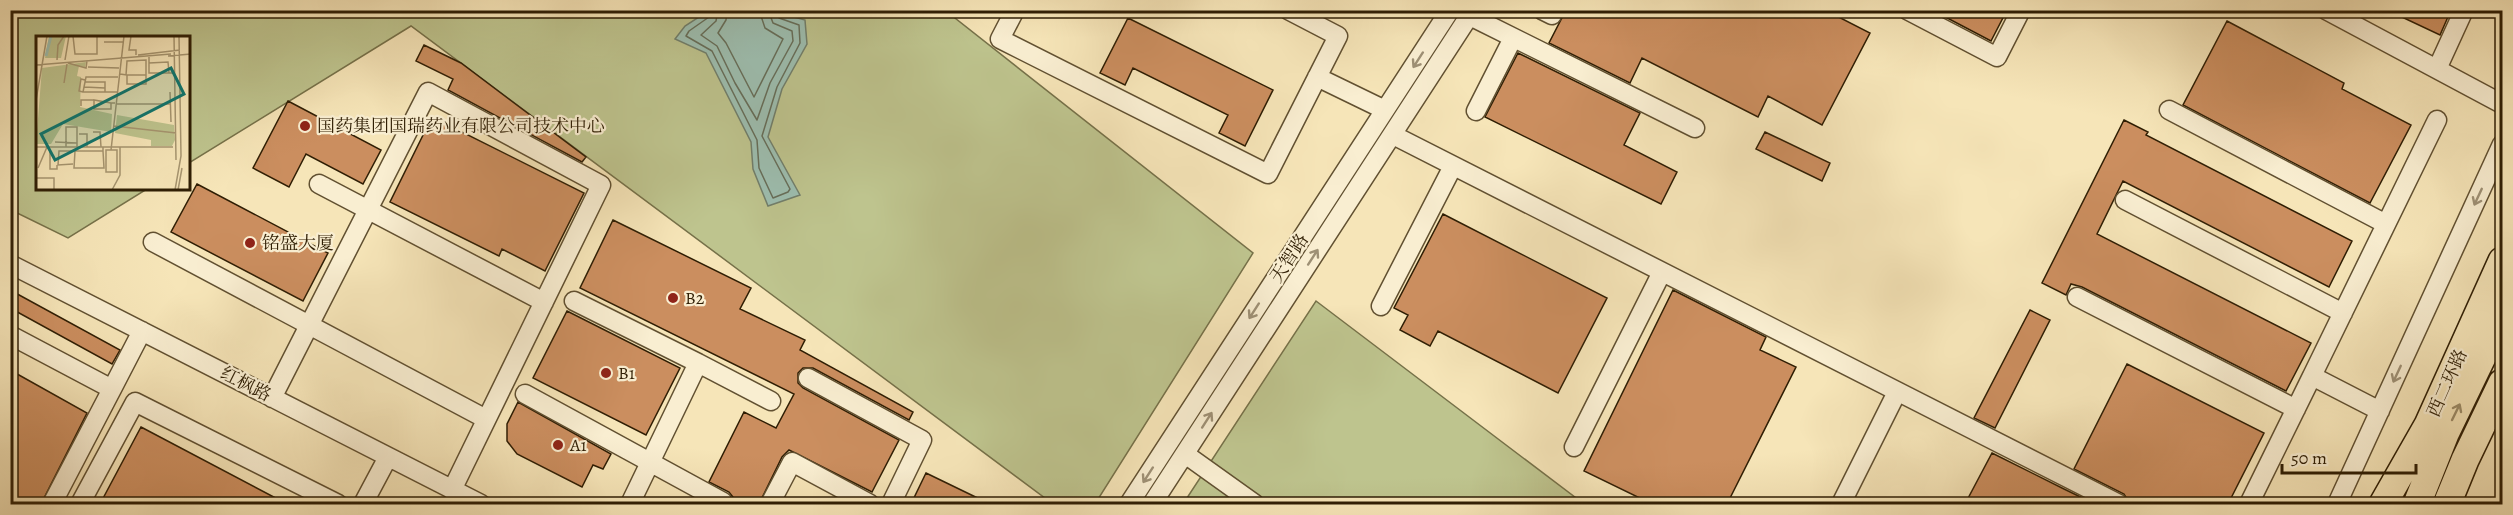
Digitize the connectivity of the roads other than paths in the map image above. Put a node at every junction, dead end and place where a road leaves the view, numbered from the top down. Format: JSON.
{"nodes":[{"id":1,"x":1015,"y":10,"type":"edge"},
{"id":2,"x":1288,"y":10,"type":"edge"},
{"id":3,"x":1450,"y":10,"type":"edge"},
{"id":4,"x":1542,"y":10,"type":"edge"},
{"id":5,"x":1554,"y":10,"type":"edge"},
{"id":6,"x":1907,"y":10,"type":"edge"},
{"id":7,"x":2021,"y":10,"type":"edge"},
{"id":8,"x":2326,"y":10,"type":"edge"},
{"id":9,"x":2464,"y":10,"type":"edge"},
{"id":10,"x":1471,"y":13,"type":"edge"},
{"id":11,"x":1513,"y":38,"type":"junction"},
{"id":12,"x":2438,"y":69,"type":"junction"},
{"id":13,"x":1317,"y":77,"type":"junction"},
{"id":14,"x":2502,"y":104,"type":"edge"},
{"id":15,"x":1385,"y":110,"type":"junction"},
{"id":16,"x":2169,"y":110,"type":"dead end"},
{"id":17,"x":1476,"y":111,"type":"dead end"},
{"id":18,"x":2437,"y":120,"type":"dead end"},
{"id":19,"x":1695,"y":128,"type":"dead end"},
{"id":20,"x":1393,"y":135,"type":"junction"},
{"id":21,"x":2502,"y":144,"type":"edge"},
{"id":22,"x":1453,"y":166,"type":"junction"},
{"id":23,"x":319,"y":184,"type":"dead end"},
{"id":24,"x":2125,"y":200,"type":"dead end"},
{"id":25,"x":368,"y":210,"type":"junction"},
{"id":26,"x":2386,"y":224,"type":"junction"},
{"id":27,"x":153,"y":242,"type":"dead end"},
{"id":28,"x":2502,"y":261,"type":"edge"},
{"id":29,"x":10,"y":264,"type":"edge"},
{"id":30,"x":1662,"y":272,"type":"junction"},
{"id":31,"x":2078,"y":297,"type":"dead end"},
{"id":32,"x":574,"y":301,"type":"dead end"},
{"id":33,"x":544,"y":302,"type":"junction"},
{"id":34,"x":1381,"y":306,"type":"dead end"},
{"id":35,"x":2343,"y":313,"type":"junction"},
{"id":36,"x":2502,"y":316,"type":"edge"},
{"id":37,"x":310,"y":325,"type":"junction"},
{"id":38,"x":142,"y":331,"type":"junction"},
{"id":39,"x":10,"y":335,"type":"edge"},
{"id":40,"x":698,"y":363,"type":"junction"},
{"id":41,"x":2312,"y":376,"type":"junction"},
{"id":42,"x":808,"y":378,"type":"dead end"},
{"id":43,"x":2502,"y":382,"type":"edge"},
{"id":44,"x":112,"y":389,"type":"junction"},
{"id":45,"x":1897,"y":392,"type":"junction"},
{"id":46,"x":525,"y":394,"type":"dead end"},
{"id":47,"x":273,"y":398,"type":"junction"},
{"id":48,"x":771,"y":401,"type":"dead end"},
{"id":49,"x":2296,"y":409,"type":"junction"},
{"id":50,"x":2380,"y":411,"type":"junction"},
{"id":51,"x":486,"y":419,"type":"junction"},
{"id":52,"x":1574,"y":447,"type":"dead end"},
{"id":53,"x":1185,"y":454,"type":"junction"},
{"id":54,"x":388,"y":457,"type":"junction"},
{"id":55,"x":2465,"y":460,"type":"junction"},
{"id":56,"x":651,"y":461,"type":"junction"},
{"id":57,"x":452,"y":490,"type":"junction"},
{"id":58,"x":723,"y":502,"type":"dead end"},
{"id":59,"x":52,"y":504,"type":"edge"},
{"id":60,"x":80,"y":504,"type":"edge"},
{"id":61,"x":338,"y":504,"type":"edge"},
{"id":62,"x":363,"y":504,"type":"edge"},
{"id":63,"x":482,"y":504,"type":"edge"},
{"id":64,"x":630,"y":504,"type":"edge"},
{"id":65,"x":770,"y":504,"type":"edge"},
{"id":66,"x":870,"y":504,"type":"edge"},
{"id":67,"x":891,"y":504,"type":"edge"},
{"id":68,"x":1128,"y":504,"type":"edge"},
{"id":69,"x":1152,"y":504,"type":"edge"},
{"id":70,"x":1256,"y":504,"type":"edge"},
{"id":71,"x":1841,"y":504,"type":"edge"},
{"id":72,"x":2119,"y":504,"type":"edge"},
{"id":73,"x":2248,"y":504,"type":"edge"},
{"id":74,"x":2337,"y":504,"type":"edge"},
{"id":75,"x":2384,"y":504,"type":"edge"},
{"id":76,"x":2417,"y":504,"type":"edge"},
{"id":77,"x":2438,"y":504,"type":"edge"},
{"id":78,"x":2447,"y":504,"type":"edge"}],
"edges":[{"from":1,"to":13,"type":"street"},
{"from":2,"to":13,"type":"street"},
{"from":3,"to":15,"type":"street","name":"天智路","one_way":true},
{"from":4,"to":5,"type":"street"},
{"from":6,"to":7,"type":"street"},
{"from":8,"to":12,"type":"street"},
{"from":9,"to":12,"type":"street"},
{"from":10,"to":11,"type":"street"},
{"from":10,"to":20,"type":"street","name":"天智路"},
{"from":11,"to":17,"type":"street"},
{"from":11,"to":19,"type":"street"},
{"from":12,"to":14,"type":"street"},
{"from":13,"to":15,"type":"street"},
{"from":15,"to":68,"type":"street","name":"天智路","one_way":true},
{"from":16,"to":26,"type":"street"},
{"from":18,"to":26,"type":"street"},
{"from":20,"to":22,"type":"street"},
{"from":53,"to":20,"type":"street","name":"天智路","one_way":true},
{"from":21,"to":50,"type":"street","one_way":true},
{"from":22,"to":30,"type":"street"},
{"from":22,"to":34,"type":"street"},
{"from":23,"to":25,"type":"street"},
{"from":24,"to":35,"type":"street"},
{"from":25,"to":33,"type":"street"},
{"from":25,"to":33,"type":"street"},
{"from":25,"to":37,"type":"street"},
{"from":26,"to":35,"type":"street"},
{"from":27,"to":37,"type":"street"},
{"from":28,"to":75,"type":"highway","name":"西二环路"},
{"from":29,"to":38,"type":"street","name":"红枫路"},
{"from":30,"to":45,"type":"street"},
{"from":30,"to":52,"type":"street"},
{"from":31,"to":49,"type":"street"},
{"from":32,"to":40,"type":"street"},
{"from":33,"to":51,"type":"street"},
{"from":35,"to":41,"type":"street"},
{"from":76,"to":36,"type":"highway","name":"西二环路","one_way":true},
{"from":37,"to":47,"type":"street"},
{"from":37,"to":51,"type":"street"},
{"from":38,"to":44,"type":"street"},
{"from":38,"to":47,"type":"street","name":"红枫路"},
{"from":39,"to":44,"type":"street"},
{"from":40,"to":48,"type":"street"},
{"from":40,"to":56,"type":"street"},
{"from":41,"to":49,"type":"street"},
{"from":41,"to":50,"type":"street"},
{"from":42,"to":67,"type":"street"},
{"from":43,"to":55,"type":"highway"},
{"from":44,"to":59,"type":"street"},
{"from":45,"to":71,"type":"street"},
{"from":45,"to":72,"type":"street"},
{"from":46,"to":56,"type":"street"},
{"from":47,"to":54,"type":"street","name":"红枫路"},
{"from":49,"to":73,"type":"street"},
{"from":50,"to":74,"type":"street"},
{"from":51,"to":57,"type":"street"},
{"from":53,"to":69,"type":"street","name":"天智路"},
{"from":53,"to":70,"type":"street"},
{"from":54,"to":57,"type":"street","name":"红枫路"},
{"from":54,"to":62,"type":"street"},
{"from":55,"to":77,"type":"highway"},
{"from":55,"to":78,"type":"highway"},
{"from":56,"to":58,"type":"street"},
{"from":56,"to":64,"type":"street"},
{"from":57,"to":63,"type":"street","name":"红枫路"},
{"from":60,"to":61,"type":"street"},
{"from":65,"to":66,"type":"street"}]}
